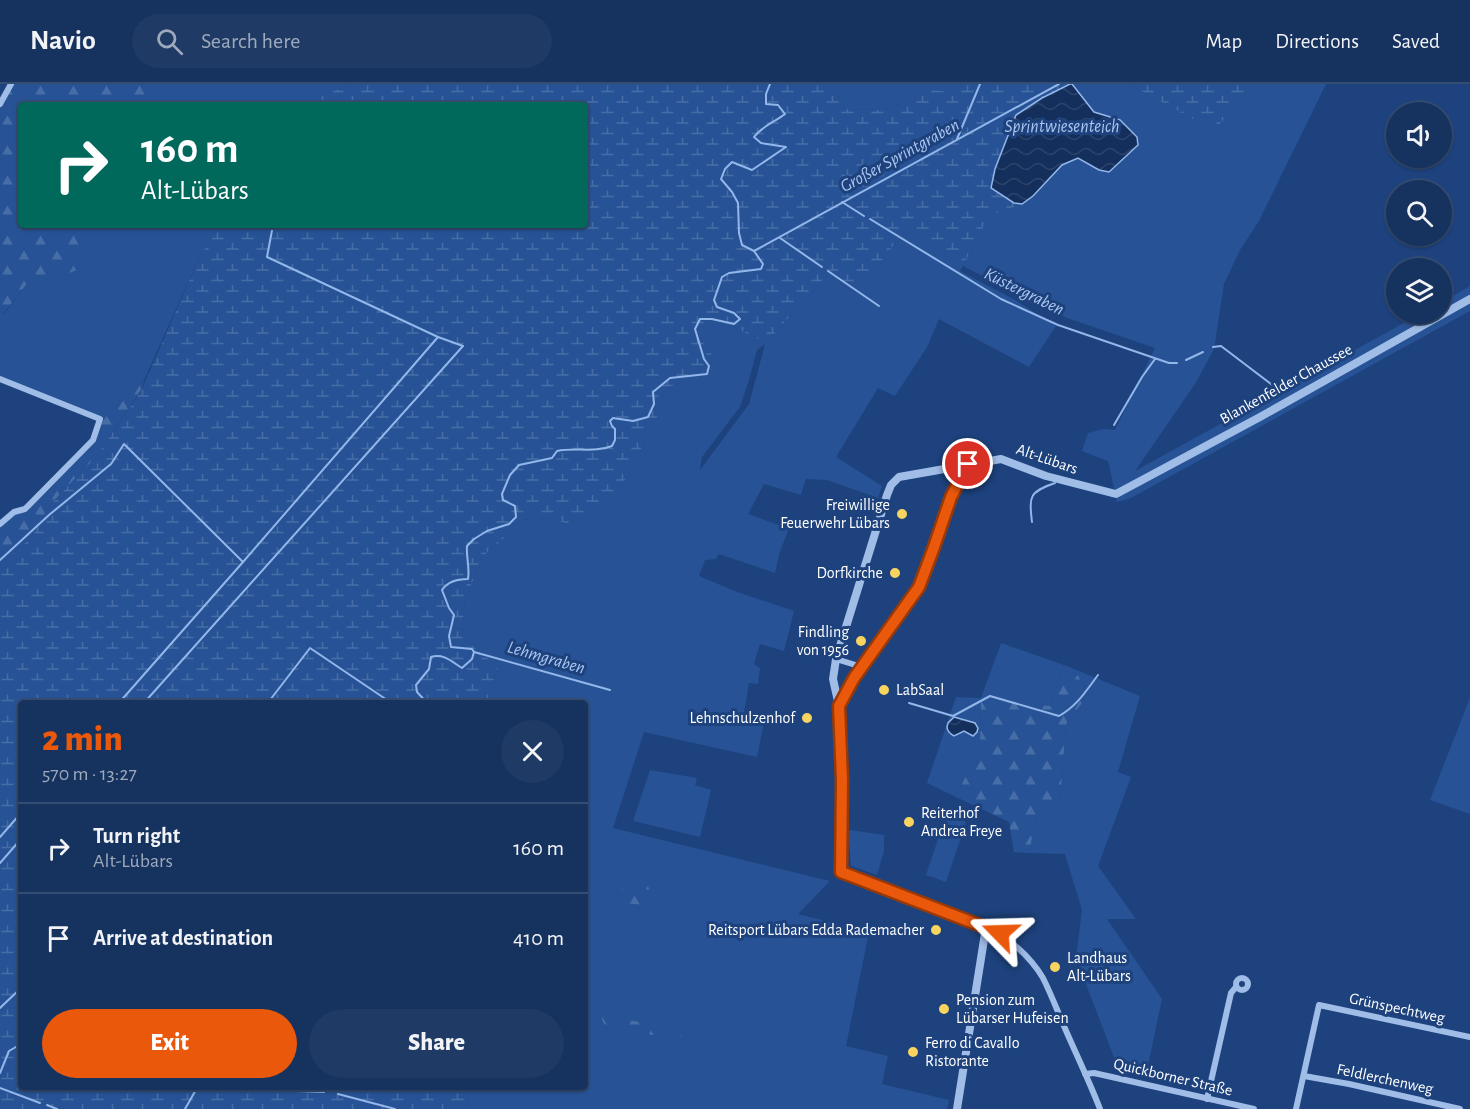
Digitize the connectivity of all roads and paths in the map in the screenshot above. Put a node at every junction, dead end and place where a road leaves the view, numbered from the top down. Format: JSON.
{"nodes":[{"id":1,"x":11,"y":84,"type":"edge"},
{"id":2,"x":0,"y":104,"type":"edge"},
{"id":3,"x":1470,"y":299,"type":"edge"},
{"id":4,"x":0,"y":379,"type":"edge"},
{"id":5,"x":968,"y":464,"type":"junction"},
{"id":6,"x":1116,"y":494,"type":"joint"},
{"id":7,"x":0,"y":524,"type":"edge"},
{"id":8,"x":836,"y":659,"type":"junction"},
{"id":9,"x":862,"y":667,"type":"junction"},
{"id":10,"x":839,"y":706,"type":"junction"},
{"id":11,"x":986,"y":927,"type":"junction"},
{"id":12,"x":1236,"y":987,"type":"dead end"},
{"id":13,"x":1470,"y":1037,"type":"edge"},
{"id":14,"x":1085,"y":1074,"type":"junction"},
{"id":15,"x":1304,"y":1076,"type":"junction"},
{"id":16,"x":1207,"y":1099,"type":"junction"},
{"id":17,"x":957,"y":1109,"type":"edge"},
{"id":18,"x":1100,"y":1109,"type":"edge"},
{"id":19,"x":1254,"y":1109,"type":"edge"},
{"id":20,"x":1296,"y":1109,"type":"edge"},
{"id":21,"x":1460,"y":1109,"type":"edge"}],
"edges":[{"from":1,"to":2,"type":"street"},
{"from":3,"to":6,"type":"street","name":"Blankenfelder Chaussee"},
{"from":4,"to":7,"type":"street"},
{"from":5,"to":6,"type":"street","name":"Alt-Lübars"},
{"from":5,"to":8,"type":"street","name":"Alt-Lübars"},
{"from":5,"to":9,"type":"street"},
{"from":8,"to":9,"type":"street"},
{"from":8,"to":10,"type":"street","name":"Alt-Lübars"},
{"from":9,"to":10,"type":"street"},
{"from":10,"to":11,"type":"street","name":"Alt-Lübars"},
{"from":11,"to":14,"type":"street","name":"Alt-Lübars"},
{"from":11,"to":17,"type":"street"},
{"from":12,"to":16,"type":"street"},
{"from":13,"to":15,"type":"street","name":"Grünspechtweg"},
{"from":14,"to":16,"type":"street","name":"Quickborner Straße"},
{"from":14,"to":18,"type":"street","name":"Alt-Lübars"},
{"from":15,"to":20,"type":"street"},
{"from":15,"to":21,"type":"street","name":"Feldlerchenweg"},
{"from":16,"to":19,"type":"street","name":"Quickborner Straße"}]}
